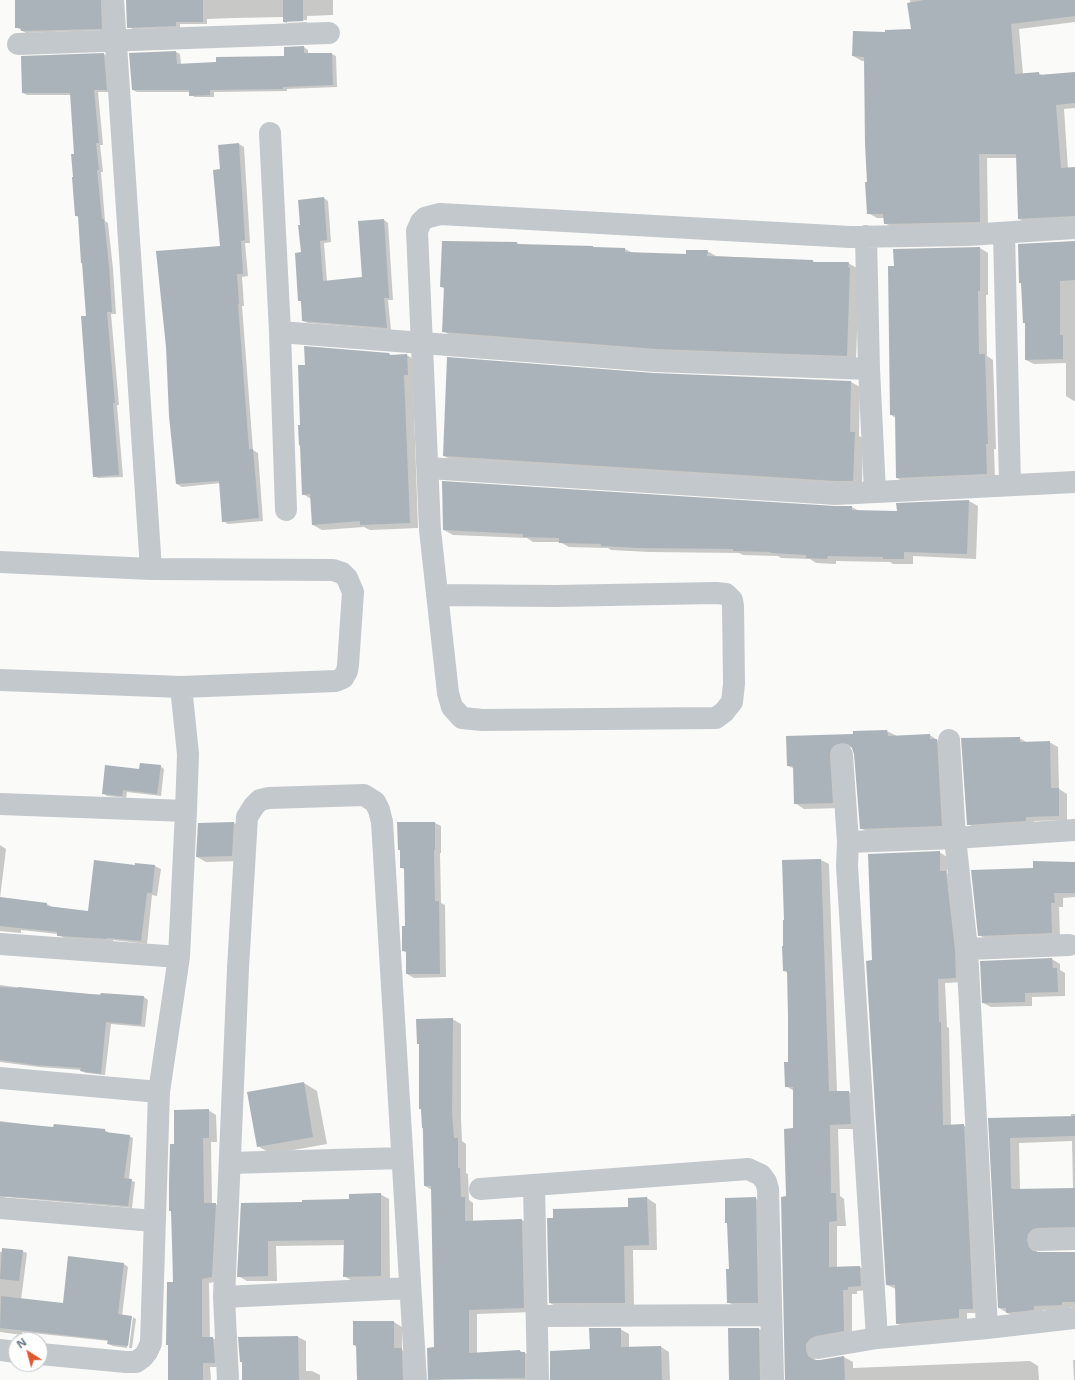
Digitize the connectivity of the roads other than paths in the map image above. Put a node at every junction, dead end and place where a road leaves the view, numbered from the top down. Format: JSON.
{"nodes":[{"id":1,"x":113,"y":0,"type":"edge"},
{"id":2,"x":329,"y":33,"type":"dead end"},
{"id":3,"x":116,"y":41,"type":"junction"},
{"id":4,"x":18,"y":44,"type":"dead end"},
{"id":5,"x":270,"y":133,"type":"dead end"},
{"id":6,"x":1075,"y":228,"type":"edge"},
{"id":7,"x":1004,"y":233,"type":"junction"},
{"id":8,"x":866,"y":236,"type":"junction"},
{"id":9,"x":280,"y":332,"type":"junction"},
{"id":10,"x":422,"y":342,"type":"junction"},
{"id":11,"x":869,"y":369,"type":"junction"},
{"id":12,"x":428,"y":468,"type":"junction"},
{"id":13,"x":1075,"y":482,"type":"edge"},
{"id":14,"x":1010,"y":485,"type":"junction"},
{"id":15,"x":875,"y":492,"type":"junction"},
{"id":16,"x":286,"y":510,"type":"dead end"},
{"id":17,"x":0,"y":562,"type":"edge"},
{"id":18,"x":151,"y":569,"type":"junction"},
{"id":19,"x":437,"y":595,"type":"junction"},
{"id":20,"x":0,"y":680,"type":"edge"},
{"id":21,"x":180,"y":687,"type":"junction"},
{"id":22,"x":949,"y":740,"type":"dead end"},
{"id":23,"x":842,"y":755,"type":"dead end"},
{"id":24,"x":0,"y":804,"type":"edge"},
{"id":25,"x":186,"y":811,"type":"junction"},
{"id":26,"x":1075,"y":830,"type":"edge"},
{"id":27,"x":955,"y":838,"type":"junction"},
{"id":28,"x":848,"y":842,"type":"junction"},
{"id":29,"x":0,"y":944,"type":"edge"},
{"id":30,"x":1069,"y":945,"type":"dead end"},
{"id":31,"x":967,"y":949,"type":"junction"},
{"id":32,"x":179,"y":958,"type":"junction"},
{"id":33,"x":0,"y":1078,"type":"edge"},
{"id":34,"x":159,"y":1092,"type":"junction"},
{"id":35,"x":402,"y":1158,"type":"junction"},
{"id":36,"x":230,"y":1163,"type":"junction"},
{"id":37,"x":534,"y":1185,"type":"junction"},
{"id":38,"x":480,"y":1189,"type":"dead end"},
{"id":39,"x":0,"y":1208,"type":"edge"},
{"id":40,"x":154,"y":1221,"type":"junction"},
{"id":41,"x":1075,"y":1239,"type":"edge"},
{"id":42,"x":1038,"y":1240,"type":"dead end"},
{"id":43,"x":410,"y":1288,"type":"junction"},
{"id":44,"x":224,"y":1297,"type":"junction"},
{"id":45,"x":771,"y":1315,"type":"junction"},
{"id":46,"x":537,"y":1316,"type":"junction"},
{"id":47,"x":1075,"y":1318,"type":"edge"},
{"id":48,"x":987,"y":1328,"type":"junction"},
{"id":49,"x":877,"y":1338,"type":"junction"},
{"id":50,"x":818,"y":1348,"type":"dead end"},
{"id":51,"x":48,"y":1355,"type":"edge"},
{"id":52,"x":228,"y":1380,"type":"edge"},
{"id":53,"x":416,"y":1380,"type":"edge"},
{"id":54,"x":538,"y":1380,"type":"edge"},
{"id":55,"x":773,"y":1380,"type":"edge"}],
"edges":[{"from":1,"to":3,"type":"street"},
{"from":2,"to":3,"type":"street"},
{"from":3,"to":4,"type":"street"},
{"from":3,"to":18,"type":"street"},
{"from":5,"to":9,"type":"street"},
{"from":6,"to":7,"type":"street"},
{"from":7,"to":8,"type":"street"},
{"from":7,"to":14,"type":"street"},
{"from":8,"to":10,"type":"street"},
{"from":8,"to":11,"type":"street"},
{"from":9,"to":10,"type":"street"},
{"from":9,"to":16,"type":"street"},
{"from":10,"to":11,"type":"street"},
{"from":10,"to":12,"type":"street"},
{"from":11,"to":15,"type":"street"},
{"from":12,"to":15,"type":"street"},
{"from":12,"to":19,"type":"street"},
{"from":13,"to":14,"type":"street"},
{"from":14,"to":15,"type":"street"},
{"from":17,"to":18,"type":"street"},
{"from":18,"to":21,"type":"street"},
{"from":19,"to":19,"type":"street"},
{"from":20,"to":21,"type":"street"},
{"from":21,"to":25,"type":"street"},
{"from":22,"to":27,"type":"street"},
{"from":23,"to":28,"type":"street"},
{"from":24,"to":25,"type":"street"},
{"from":25,"to":32,"type":"street"},
{"from":26,"to":27,"type":"street"},
{"from":27,"to":28,"type":"street"},
{"from":27,"to":31,"type":"street"},
{"from":28,"to":49,"type":"street"},
{"from":29,"to":32,"type":"street"},
{"from":30,"to":31,"type":"street"},
{"from":31,"to":48,"type":"street"},
{"from":32,"to":34,"type":"street"},
{"from":33,"to":34,"type":"street"},
{"from":34,"to":40,"type":"street"},
{"from":35,"to":36,"type":"street"},
{"from":35,"to":36,"type":"street"},
{"from":35,"to":43,"type":"street"},
{"from":36,"to":44,"type":"street"},
{"from":37,"to":38,"type":"street"},
{"from":37,"to":45,"type":"street"},
{"from":37,"to":46,"type":"street"},
{"from":39,"to":40,"type":"street"},
{"from":40,"to":51,"type":"street"},
{"from":41,"to":42,"type":"street"},
{"from":43,"to":44,"type":"street"},
{"from":43,"to":53,"type":"street"},
{"from":44,"to":52,"type":"street"},
{"from":45,"to":46,"type":"street"},
{"from":45,"to":55,"type":"street"},
{"from":46,"to":54,"type":"street"},
{"from":47,"to":48,"type":"street"},
{"from":48,"to":49,"type":"street"},
{"from":49,"to":50,"type":"street"}]}
